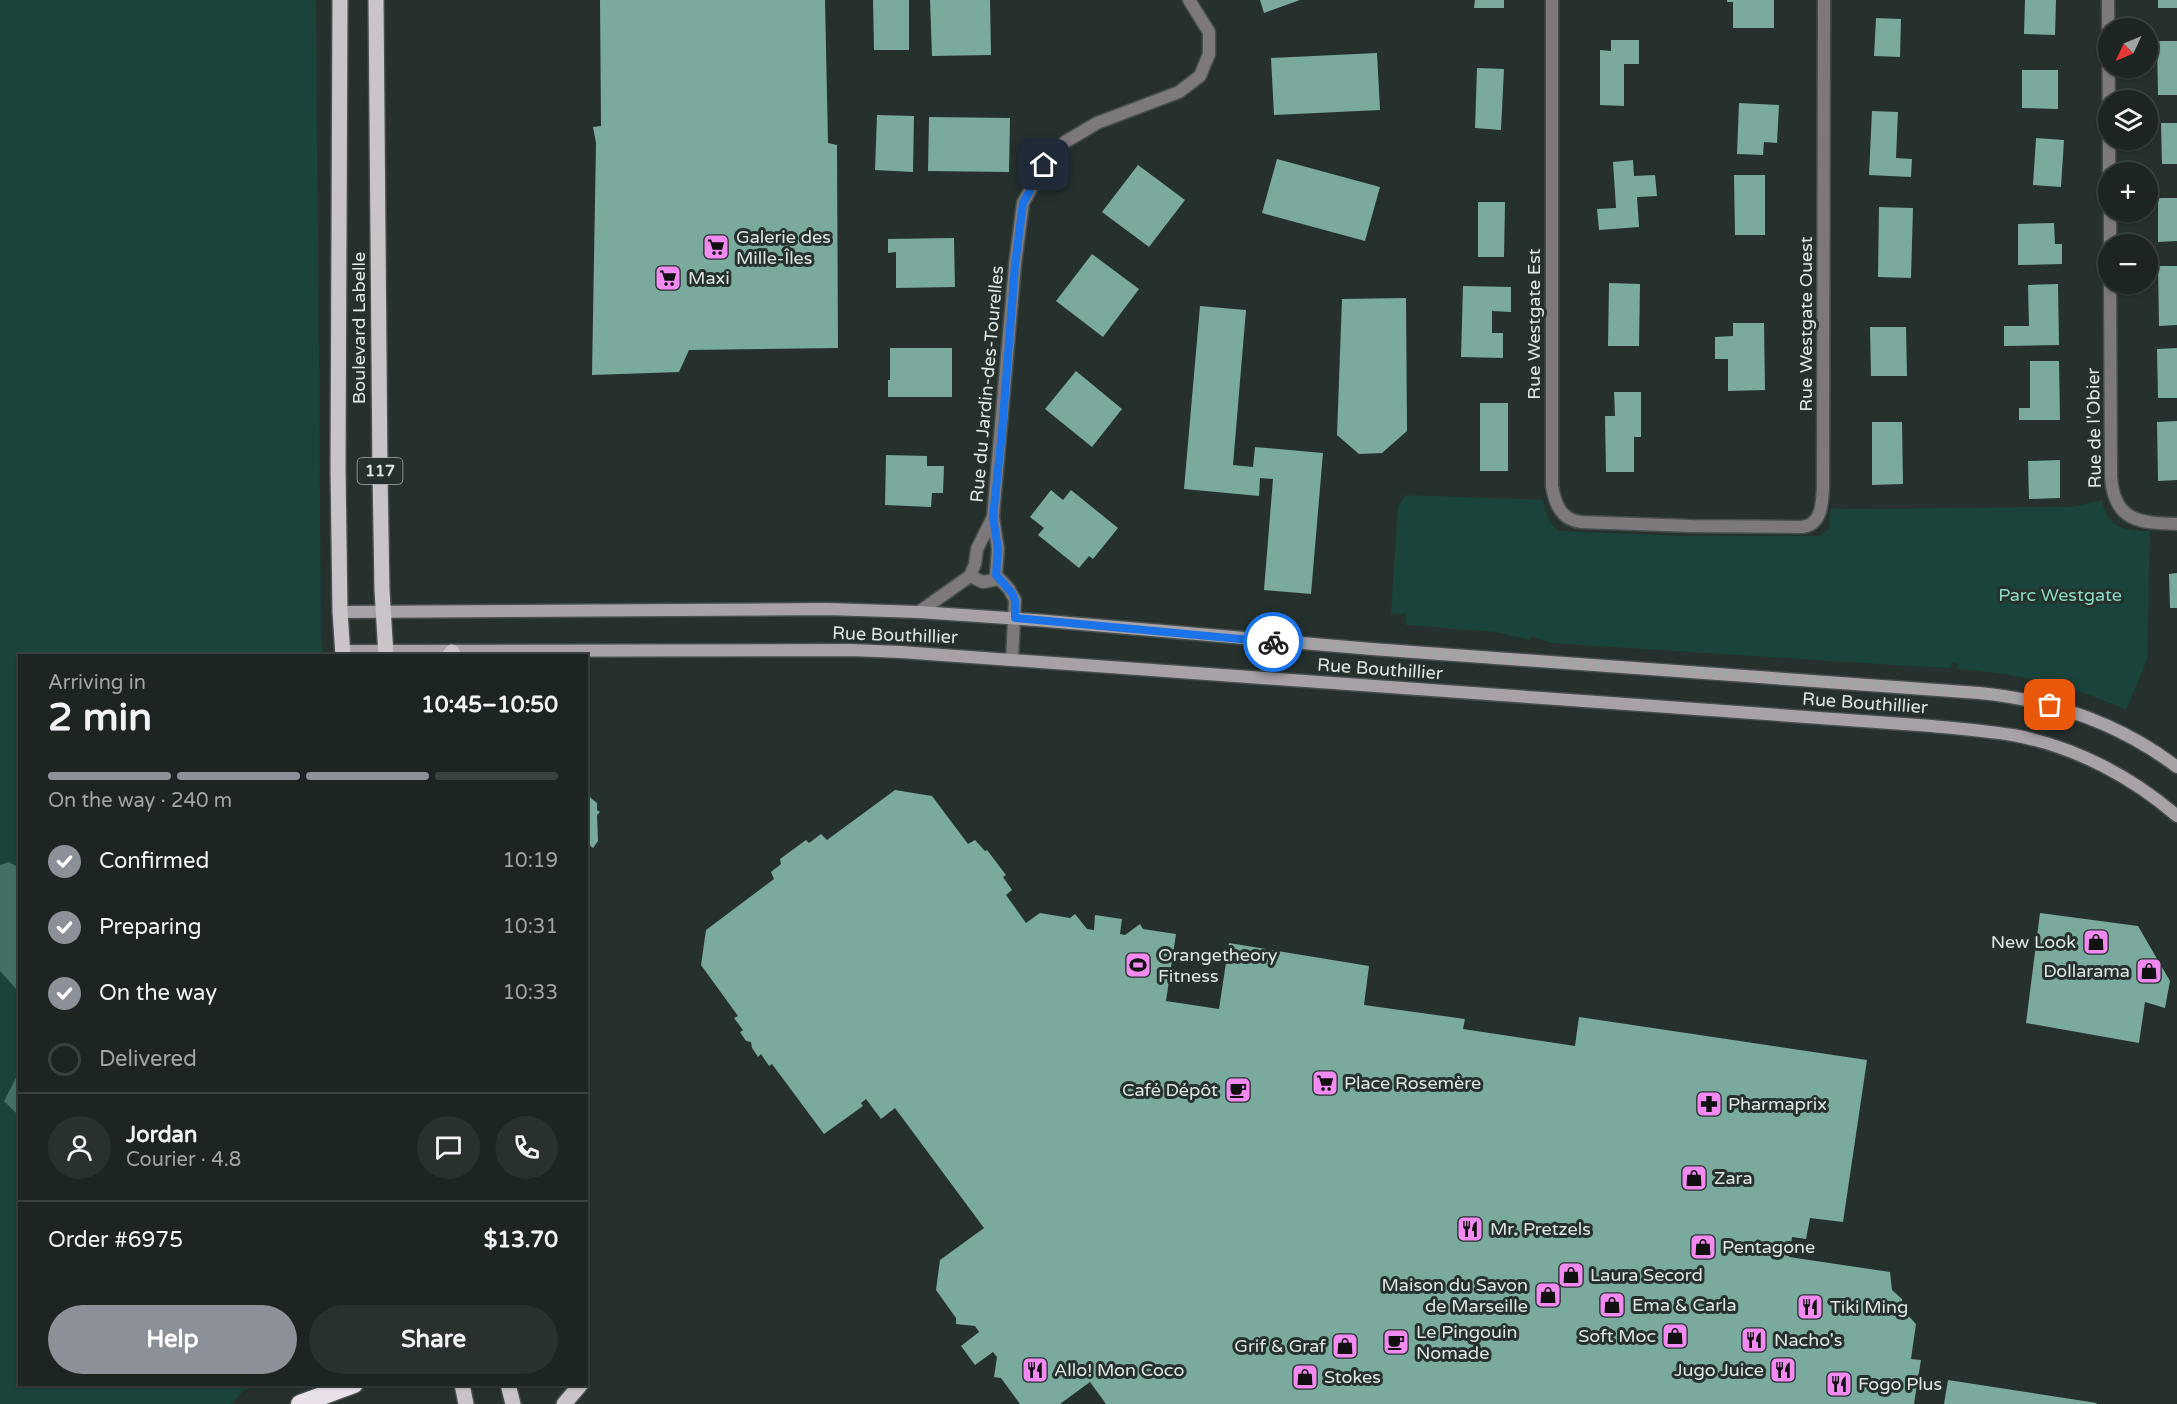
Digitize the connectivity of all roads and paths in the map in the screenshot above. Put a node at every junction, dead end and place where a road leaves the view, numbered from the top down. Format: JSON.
{"nodes":[{"id":1,"x":340,"y":0,"type":"edge"},
{"id":2,"x":376,"y":0,"type":"edge"},
{"id":3,"x":1189,"y":0,"type":"edge"},
{"id":4,"x":1552,"y":0,"type":"edge"},
{"id":5,"x":1824,"y":0,"type":"edge"},
{"id":6,"x":2108,"y":0,"type":"edge"},
{"id":7,"x":2109,"y":90,"type":"edge"},
{"id":8,"x":2110,"y":294,"type":"edge"},
{"id":9,"x":993,"y":517,"type":"junction"},
{"id":10,"x":2177,"y":524,"type":"edge"},
{"id":11,"x":1691,"y":526,"type":"joint"},
{"id":12,"x":970,"y":576,"type":"junction"},
{"id":13,"x":999,"y":579,"type":"junction"},
{"id":14,"x":383,"y":611,"type":"junction"},
{"id":15,"x":340,"y":612,"type":"junction"},
{"id":16,"x":919,"y":612,"type":"junction"},
{"id":17,"x":1015,"y":618,"type":"junction"},
{"id":18,"x":343,"y":653,"type":"edge"},
{"id":19,"x":386,"y":653,"type":"edge"},
{"id":20,"x":451,"y":654,"type":"edge"},
{"id":21,"x":1012,"y":660,"type":"junction"},
{"id":22,"x":2177,"y":767,"type":"edge"},
{"id":23,"x":2177,"y":816,"type":"edge"},
{"id":24,"x":349,"y":1386,"type":"edge"},
{"id":25,"x":462,"y":1386,"type":"edge"},
{"id":26,"x":508,"y":1386,"type":"edge"},
{"id":27,"x":580,"y":1386,"type":"edge"},
{"id":28,"x":300,"y":1404,"type":"edge"},
{"id":29,"x":466,"y":1404,"type":"edge"},
{"id":30,"x":513,"y":1404,"type":"edge"},
{"id":31,"x":564,"y":1404,"type":"edge"}],
"edges":[{"from":1,"to":15,"type":"main road","name":"Boulevard Labelle","number":"117"},
{"from":2,"to":14,"type":"main road","name":"Boulevard Labelle","number":"117"},
{"from":3,"to":9,"type":"street","name":"Rue du Jardin-des-Tourelles"},
{"from":4,"to":11,"type":"street","name":"Rue Westgate Est"},
{"from":5,"to":11,"type":"street","name":"Rue Westgate Ouest"},
{"from":6,"to":7,"type":"street"},
{"from":8,"to":10,"type":"street","name":"Rue de l'Obier"},
{"from":9,"to":12,"type":"street","name":"Rue du Jardin-des-Tourelles"},
{"from":9,"to":13,"type":"street","name":"Rue du Jardin-des-Tourelles"},
{"from":12,"to":13,"type":"street"},
{"from":12,"to":16,"type":"street"},
{"from":13,"to":17,"type":"street"},
{"from":14,"to":15,"type":"street","name":"Rue Bouthillier"},
{"from":14,"to":16,"type":"street","name":"Rue Bouthillier"},
{"from":14,"to":19,"type":"main road","name":"Boulevard Labelle","number":"117"},
{"from":15,"to":18,"type":"main road","name":"Boulevard Labelle","number":"117"},
{"from":16,"to":17,"type":"street","name":"Rue Bouthillier"},
{"from":17,"to":21,"type":"street"},
{"from":17,"to":22,"type":"street","name":"Rue Bouthillier"},
{"from":18,"to":19,"type":"street","name":"Rue Bouthillier"},
{"from":19,"to":20,"type":"street","name":"Rue Bouthillier"},
{"from":20,"to":21,"type":"street","name":"Rue Bouthillier"},
{"from":21,"to":23,"type":"street","name":"Rue Bouthillier"},
{"from":24,"to":28,"type":"highway"},
{"from":25,"to":29,"type":"main road"},
{"from":26,"to":30,"type":"main road"},
{"from":27,"to":31,"type":"main road"}]}
